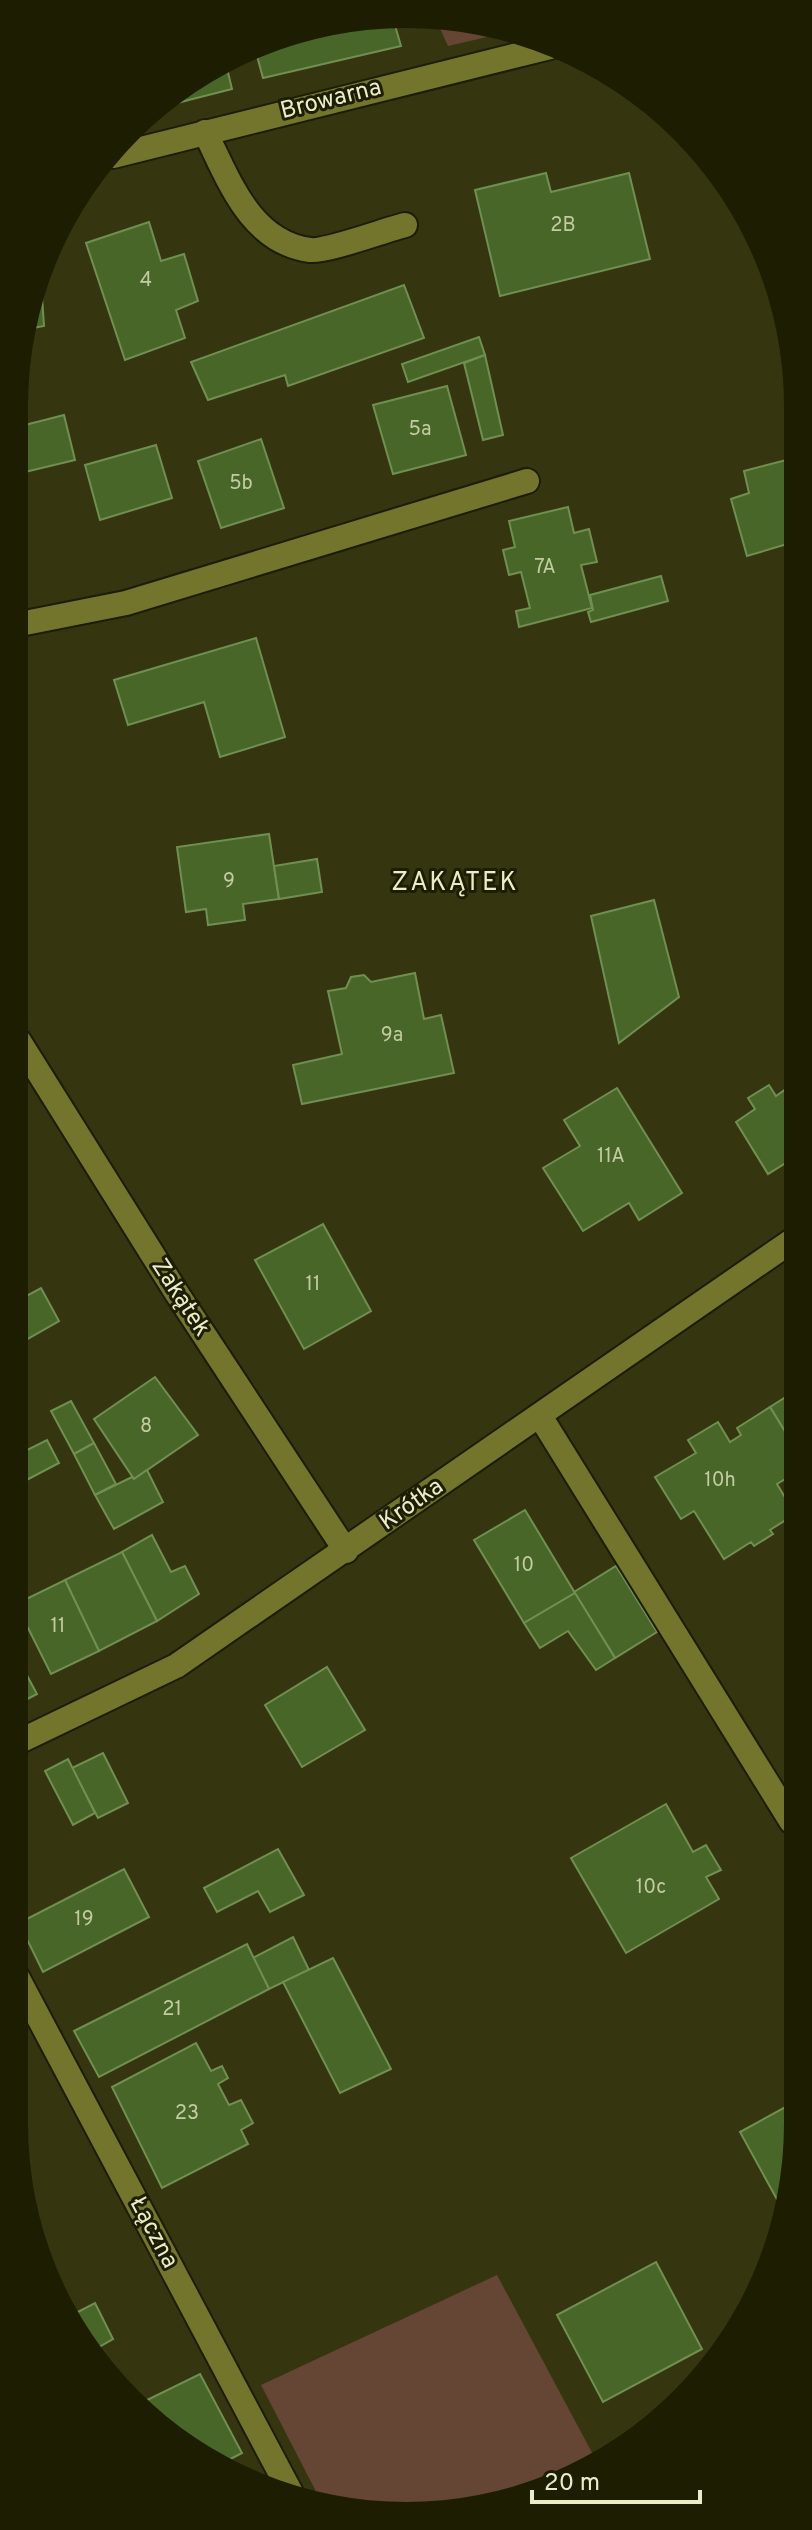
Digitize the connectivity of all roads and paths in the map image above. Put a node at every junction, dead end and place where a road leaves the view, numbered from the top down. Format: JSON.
{"nodes":[{"id":1,"x":535,"y":51,"type":"edge"},
{"id":2,"x":205,"y":132,"type":"junction"},
{"id":3,"x":126,"y":153,"type":"edge"},
{"id":4,"x":405,"y":225,"type":"dead end"},
{"id":5,"x":527,"y":481,"type":"dead end"},
{"id":6,"x":28,"y":622,"type":"edge"},
{"id":7,"x":28,"y":1055,"type":"edge"},
{"id":8,"x":784,"y":1246,"type":"edge"},
{"id":9,"x":540,"y":1416,"type":"junction"},
{"id":10,"x":346,"y":1551,"type":"junction"},
{"id":11,"x":28,"y":1737,"type":"edge"},
{"id":12,"x":784,"y":1810,"type":"edge"},
{"id":13,"x":28,"y":1997,"type":"edge"},
{"id":14,"x":285,"y":2482,"type":"edge"}],
"edges":[{"from":1,"to":2,"type":"street","name":"Browarna"},
{"from":2,"to":3,"type":"street","name":"Browarna"},
{"from":2,"to":4,"type":"street"},
{"from":5,"to":6,"type":"street"},
{"from":7,"to":10,"type":"street","name":"Zakątek"},
{"from":8,"to":9,"type":"street","name":"Krótka"},
{"from":9,"to":10,"type":"street","name":"Krótka"},
{"from":9,"to":12,"type":"street"},
{"from":10,"to":11,"type":"street","name":"Krótka"},
{"from":13,"to":14,"type":"street","name":"Łączna"}]}
